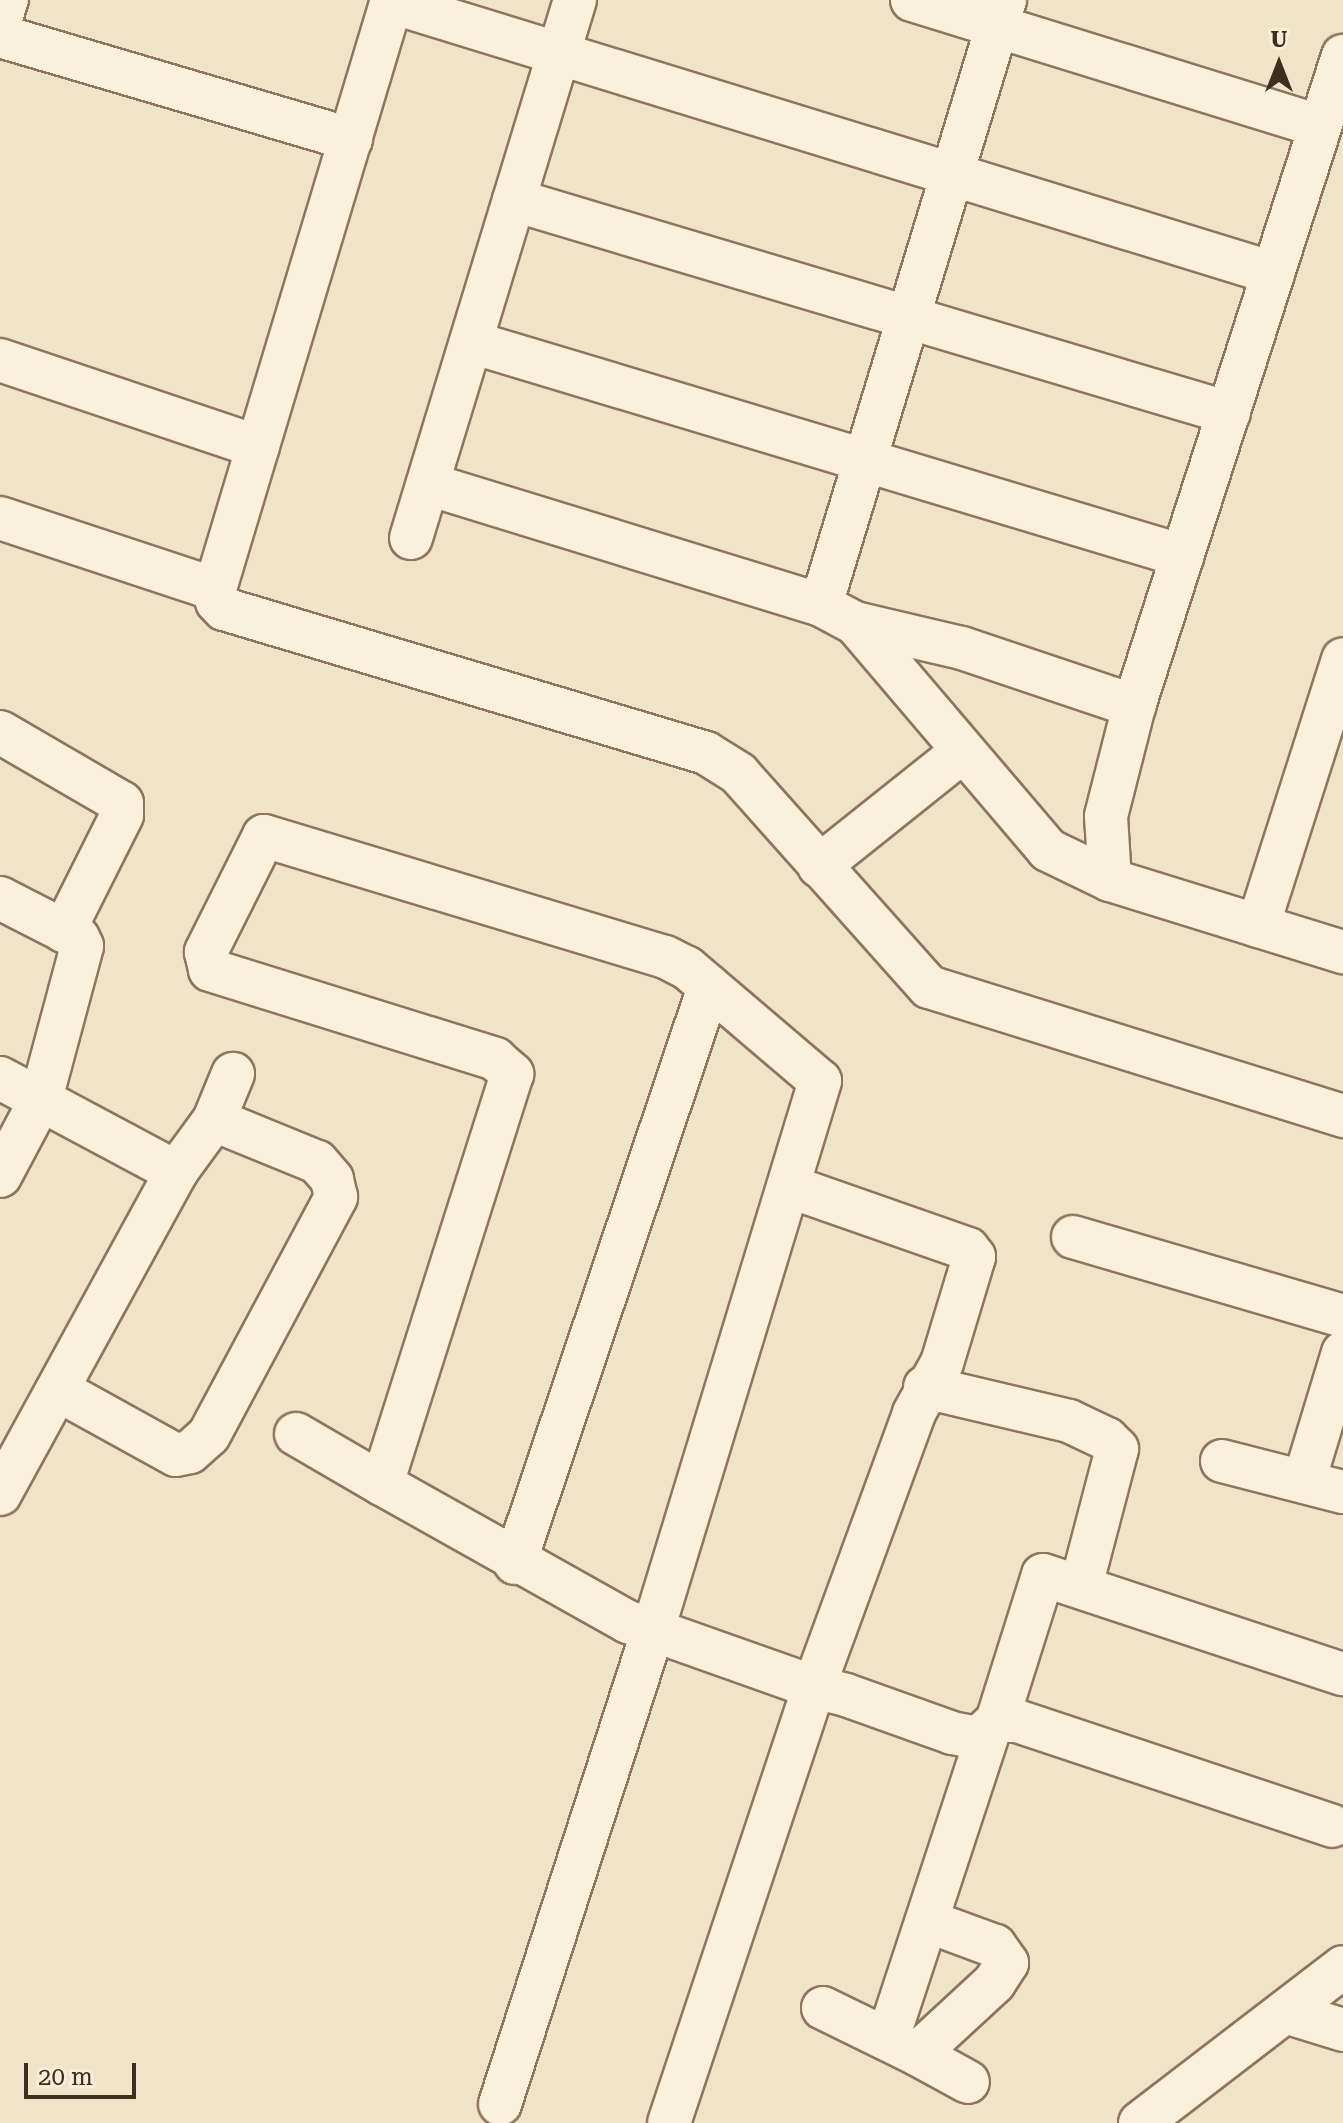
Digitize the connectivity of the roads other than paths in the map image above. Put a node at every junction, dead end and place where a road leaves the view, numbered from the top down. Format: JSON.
{"nodes":[{"id":1,"x":7,"y":0,"type":"edge"},
{"id":2,"x":575,"y":0,"type":"edge"},
{"id":3,"x":912,"y":0,"type":"edge"},
{"id":4,"x":391,"y":1,"type":"edge"},
{"id":5,"x":1001,"y":13,"type":"edge"},
{"id":6,"x":0,"y":21,"type":"edge"},
{"id":7,"x":0,"y":36,"type":"edge"},
{"id":8,"x":559,"y":53,"type":"junction"},
{"id":9,"x":1343,"y":56,"type":"edge"},
{"id":10,"x":1320,"y":126,"type":"junction"},
{"id":11,"x":351,"y":139,"type":"junction"},
{"id":12,"x":952,"y":172,"type":"junction"},
{"id":13,"x":514,"y":200,"type":"junction"},
{"id":14,"x":1273,"y":273,"type":"junction"},
{"id":15,"x":909,"y":317,"type":"junction"},
{"id":16,"x":471,"y":342,"type":"junction"},
{"id":17,"x":0,"y":360,"type":"edge"},
{"id":18,"x":1229,"y":413,"type":"junction"},
{"id":19,"x":258,"y":447,"type":"junction"},
{"id":20,"x":865,"y":460,"type":"junction"},
{"id":21,"x":428,"y":484,"type":"junction"},
{"id":22,"x":0,"y":518,"type":"edge"},
{"id":23,"x":411,"y":538,"type":"dead end"},
{"id":24,"x":1183,"y":556,"type":"junction"},
{"id":25,"x":215,"y":589,"type":"junction"},
{"id":26,"x":838,"y":614,"type":"junction"},
{"id":27,"x":1340,"y":680,"type":"edge"},
{"id":28,"x":1134,"y":706,"type":"junction"},
{"id":29,"x":0,"y":732,"type":"edge"},
{"id":30,"x":962,"y":752,"type":"junction"},
{"id":31,"x":819,"y":866,"type":"junction"},
{"id":32,"x":1110,"y":880,"type":"junction"},
{"id":33,"x":0,"y":898,"type":"edge"},
{"id":34,"x":1258,"y":926,"type":"junction"},
{"id":35,"x":64,"y":931,"type":"junction"},
{"id":36,"x":1343,"y":952,"type":"edge"},
{"id":37,"x":709,"y":987,"type":"junction"},
{"id":38,"x":233,"y":1074,"type":"dead end"},
{"id":39,"x":0,"y":1078,"type":"edge"},
{"id":40,"x":41,"y":1099,"type":"junction"},
{"id":41,"x":1343,"y":1116,"type":"edge"},
{"id":42,"x":214,"y":1120,"type":"junction"},
{"id":43,"x":176,"y":1172,"type":"junction"},
{"id":44,"x":0,"y":1176,"type":"edge"},
{"id":45,"x":791,"y":1187,"type":"junction"},
{"id":46,"x":1073,"y":1237,"type":"dead end"},
{"id":47,"x":1343,"y":1316,"type":"edge"},
{"id":48,"x":1343,"y":1353,"type":"edge"},
{"id":49,"x":925,"y":1387,"type":"junction"},
{"id":50,"x":60,"y":1391,"type":"junction"},
{"id":51,"x":296,"y":1434,"type":"dead end"},
{"id":52,"x":1222,"y":1461,"type":"dead end"},
{"id":53,"x":1304,"y":1481,"type":"junction"},
{"id":54,"x":382,"y":1484,"type":"junction"},
{"id":55,"x":1343,"y":1492,"type":"edge"},
{"id":56,"x":0,"y":1494,"type":"edge"},
{"id":57,"x":515,"y":1563,"type":"junction"},
{"id":58,"x":1081,"y":1586,"type":"junction"},
{"id":59,"x":653,"y":1630,"type":"junction"},
{"id":60,"x":1343,"y":1674,"type":"edge"},
{"id":61,"x":814,"y":1687,"type":"junction"},
{"id":62,"x":993,"y":1726,"type":"junction"},
{"id":63,"x":1332,"y":1826,"type":"dead end"},
{"id":64,"x":927,"y":1921,"type":"junction"},
{"id":65,"x":1343,"y":1967,"type":"edge"},
{"id":66,"x":823,"y":2008,"type":"dead end"},
{"id":67,"x":1285,"y":2012,"type":"junction"},
{"id":68,"x":1343,"y":2030,"type":"edge"},
{"id":69,"x":902,"y":2046,"type":"junction"},
{"id":70,"x":968,"y":2082,"type":"dead end"},
{"id":71,"x":500,"y":2104,"type":"dead end"},
{"id":72,"x":669,"y":2123,"type":"edge"},
{"id":73,"x":1143,"y":2123,"type":"edge"}],
"edges":[{"from":1,"to":6,"type":"street"},
{"from":2,"to":8,"type":"street"},
{"from":3,"to":5,"type":"street"},
{"from":4,"to":8,"type":"street"},
{"from":4,"to":11,"type":"street"},
{"from":5,"to":10,"type":"street"},
{"from":5,"to":12,"type":"street"},
{"from":7,"to":11,"type":"street"},
{"from":8,"to":12,"type":"street"},
{"from":8,"to":13,"type":"street"},
{"from":9,"to":10,"type":"street"},
{"from":10,"to":14,"type":"street"},
{"from":11,"to":19,"type":"street"},
{"from":12,"to":14,"type":"street"},
{"from":12,"to":15,"type":"street"},
{"from":13,"to":15,"type":"street"},
{"from":13,"to":16,"type":"street"},
{"from":14,"to":18,"type":"street"},
{"from":15,"to":18,"type":"street"},
{"from":15,"to":20,"type":"street"},
{"from":16,"to":20,"type":"street"},
{"from":16,"to":21,"type":"street"},
{"from":17,"to":19,"type":"street"},
{"from":18,"to":24,"type":"street"},
{"from":19,"to":25,"type":"street"},
{"from":20,"to":24,"type":"street"},
{"from":20,"to":26,"type":"street"},
{"from":21,"to":23,"type":"street"},
{"from":21,"to":26,"type":"street"},
{"from":22,"to":25,"type":"street"},
{"from":24,"to":28,"type":"street"},
{"from":25,"to":31,"type":"street"},
{"from":26,"to":28,"type":"street"},
{"from":26,"to":30,"type":"street"},
{"from":27,"to":34,"type":"street"},
{"from":28,"to":32,"type":"street"},
{"from":29,"to":35,"type":"street"},
{"from":30,"to":31,"type":"street"},
{"from":30,"to":32,"type":"street"},
{"from":31,"to":41,"type":"street"},
{"from":32,"to":34,"type":"street"},
{"from":33,"to":35,"type":"street"},
{"from":34,"to":36,"type":"street"},
{"from":35,"to":40,"type":"street"},
{"from":37,"to":45,"type":"street"},
{"from":37,"to":54,"type":"street"},
{"from":37,"to":57,"type":"street"},
{"from":38,"to":42,"type":"street"},
{"from":39,"to":40,"type":"street"},
{"from":40,"to":43,"type":"street"},
{"from":40,"to":44,"type":"street"},
{"from":42,"to":43,"type":"street"},
{"from":42,"to":50,"type":"street"},
{"from":43,"to":50,"type":"street"},
{"from":45,"to":49,"type":"street"},
{"from":45,"to":59,"type":"street"},
{"from":46,"to":47,"type":"street"},
{"from":48,"to":53,"type":"street"},
{"from":49,"to":58,"type":"street"},
{"from":49,"to":61,"type":"street"},
{"from":50,"to":56,"type":"street"},
{"from":51,"to":54,"type":"street"},
{"from":52,"to":53,"type":"street"},
{"from":53,"to":55,"type":"street"},
{"from":54,"to":57,"type":"street"},
{"from":57,"to":59,"type":"street"},
{"from":58,"to":60,"type":"street"},
{"from":58,"to":62,"type":"street"},
{"from":59,"to":61,"type":"street"},
{"from":59,"to":71,"type":"street"},
{"from":61,"to":62,"type":"street"},
{"from":61,"to":72,"type":"street"},
{"from":62,"to":63,"type":"street"},
{"from":62,"to":64,"type":"street"},
{"from":64,"to":69,"type":"street"},
{"from":64,"to":69,"type":"street"},
{"from":65,"to":67,"type":"street"},
{"from":66,"to":69,"type":"street"},
{"from":67,"to":68,"type":"street"},
{"from":67,"to":73,"type":"street"},
{"from":69,"to":70,"type":"street"}]}
